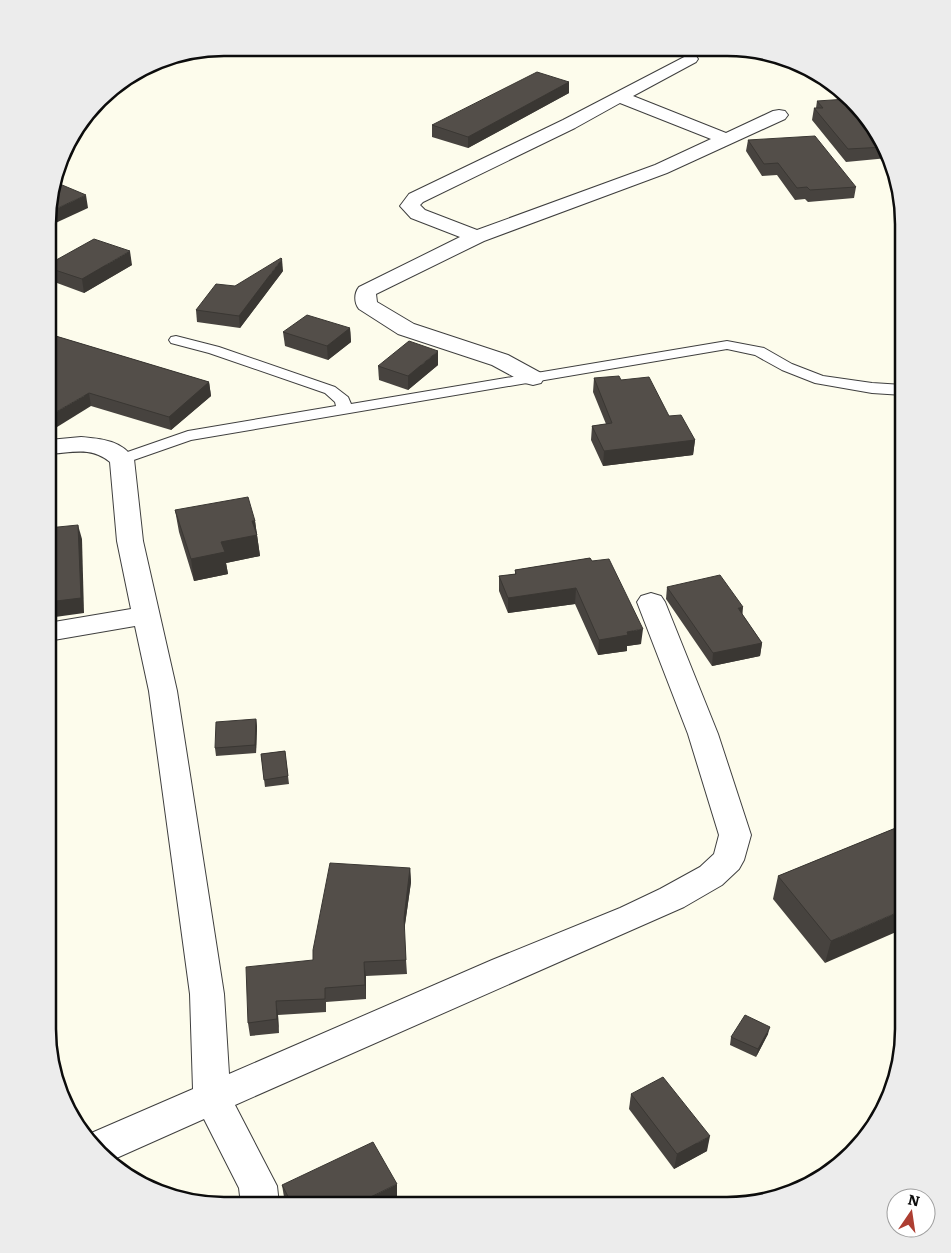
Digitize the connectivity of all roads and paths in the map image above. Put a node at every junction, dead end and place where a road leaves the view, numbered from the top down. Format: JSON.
{"nodes":[{"id":1,"x":690,"y":59,"type":"dead end"},
{"id":2,"x":619,"y":97,"type":"junction"},
{"id":3,"x":779,"y":115,"type":"dead end"},
{"id":4,"x":726,"y":139,"type":"junction"},
{"id":5,"x":477,"y":237,"type":"junction"},
{"id":6,"x":176,"y":340,"type":"dead end"},
{"id":7,"x":533,"y":378,"type":"junction"},
{"id":8,"x":895,"y":389,"type":"edge"},
{"id":9,"x":344,"y":410,"type":"junction"},
{"id":10,"x":56,"y":446,"type":"edge"},
{"id":11,"x":122,"y":459,"type":"junction"},
{"id":12,"x":651,"y":602,"type":"dead end"},
{"id":13,"x":146,"y":616,"type":"junction"},
{"id":14,"x":56,"y":630,"type":"edge"},
{"id":15,"x":212,"y":1098,"type":"junction"},
{"id":16,"x":103,"y":1146,"type":"edge"},
{"id":17,"x":259,"y":1197,"type":"edge"}],
"edges":[{"from":1,"to":2,"type":"street"},
{"from":2,"to":4,"type":"street"},
{"from":2,"to":5,"type":"street"},
{"from":3,"to":4,"type":"street"},
{"from":4,"to":5,"type":"street"},
{"from":5,"to":7,"type":"street"},
{"from":6,"to":9,"type":"lane"},
{"from":7,"to":8,"type":"lane"},
{"from":7,"to":9,"type":"lane"},
{"from":9,"to":11,"type":"lane"},
{"from":10,"to":11,"type":"street"},
{"from":11,"to":13,"type":"street"},
{"from":12,"to":15,"type":"street"},
{"from":13,"to":14,"type":"street"},
{"from":13,"to":15,"type":"street"},
{"from":15,"to":16,"type":"street"},
{"from":15,"to":17,"type":"street"}]}
